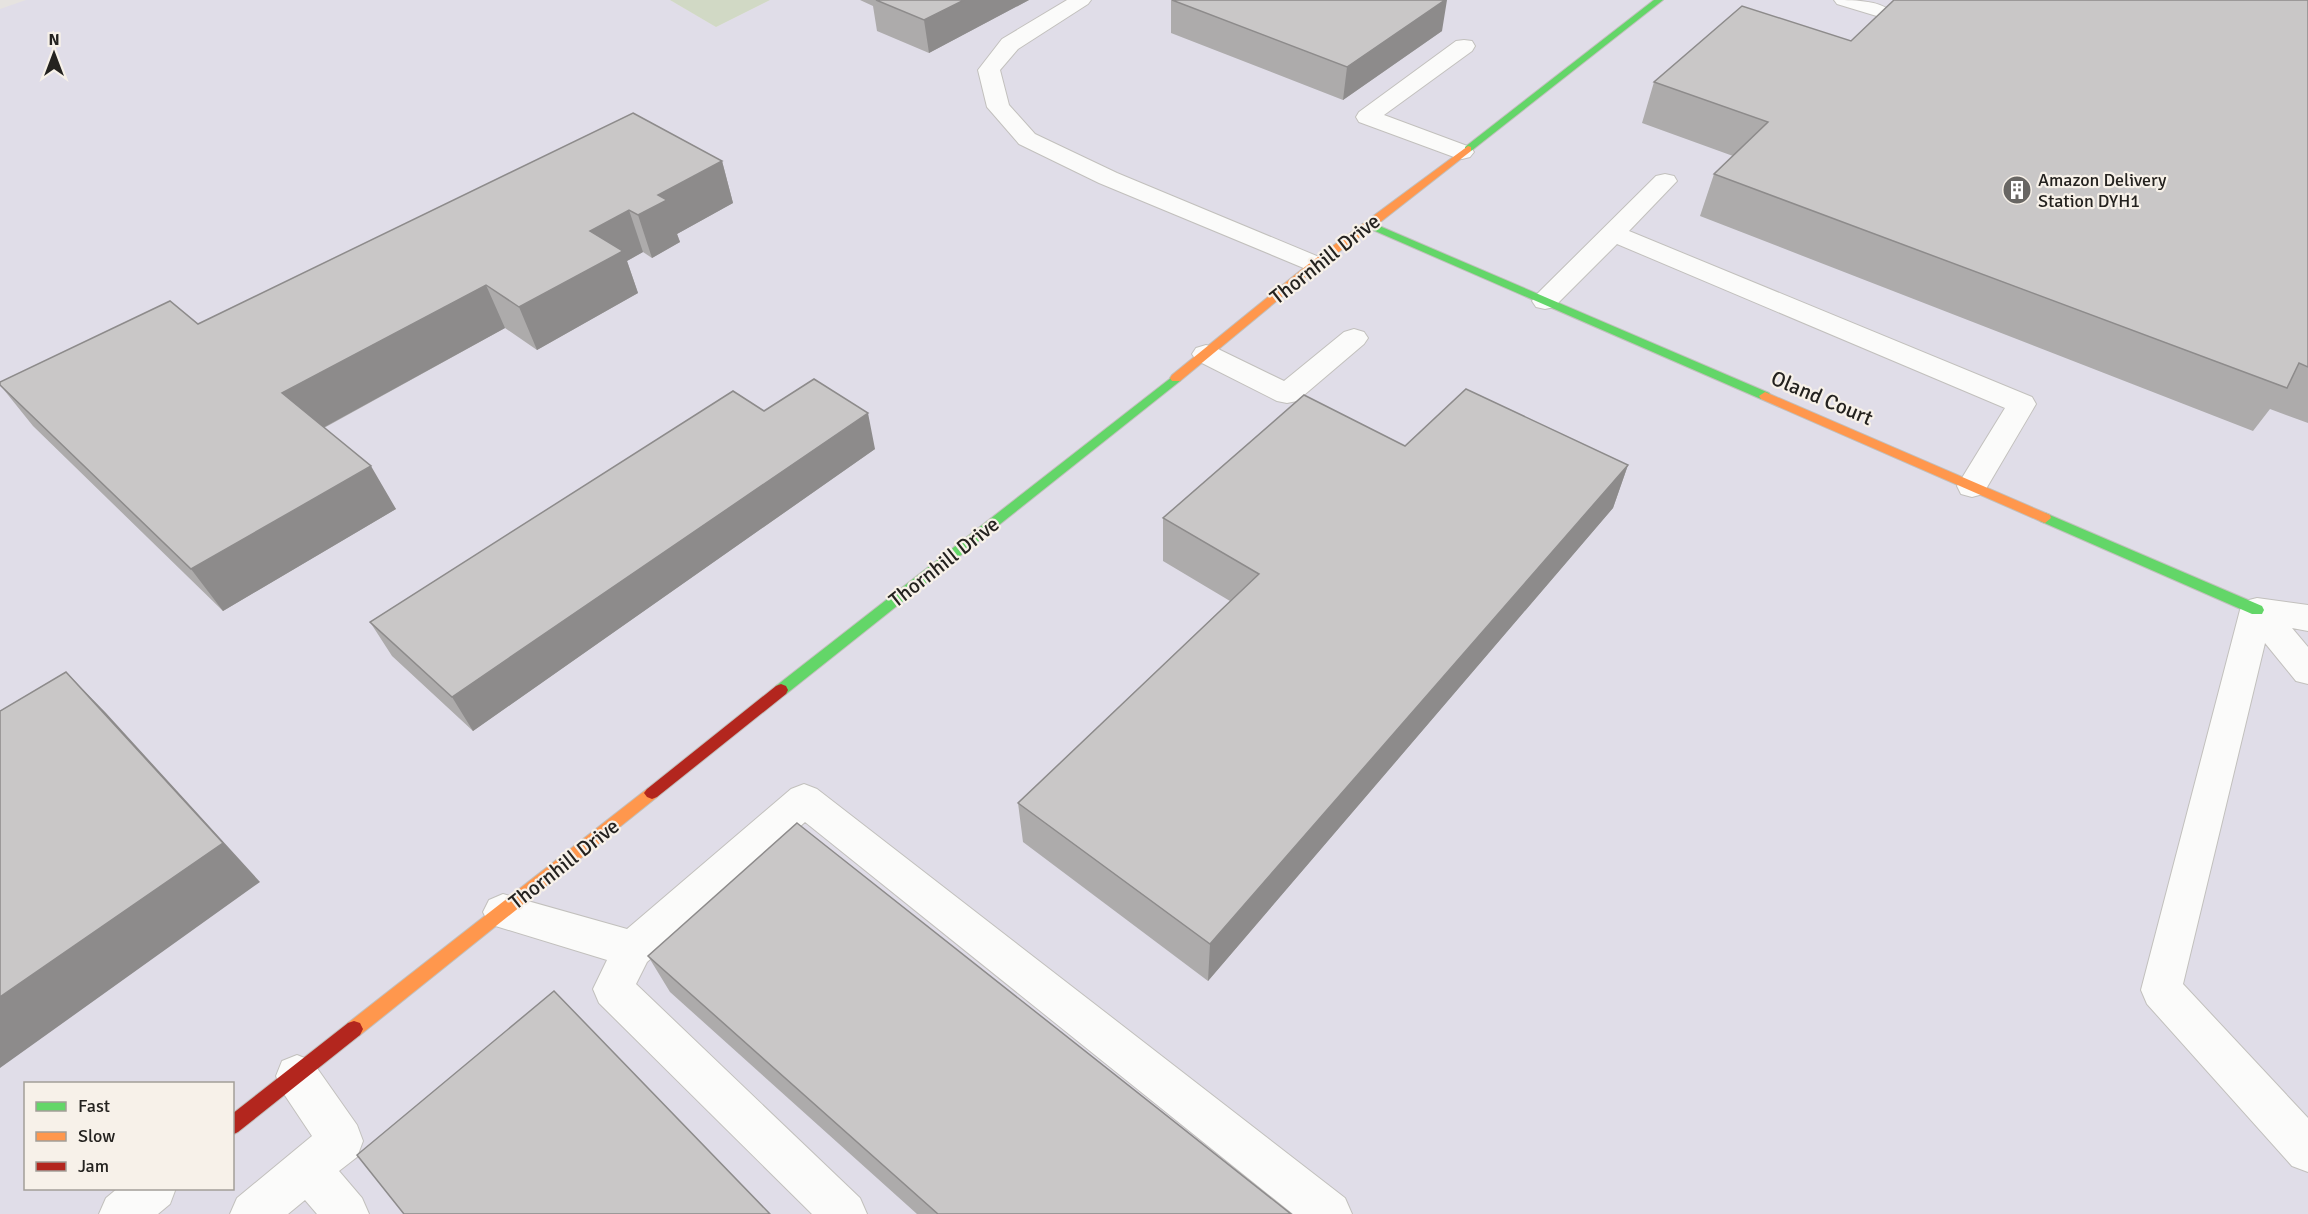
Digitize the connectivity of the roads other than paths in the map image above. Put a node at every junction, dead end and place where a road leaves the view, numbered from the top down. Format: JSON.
{"nodes":[{"id":1,"x":1081,"y":0,"type":"edge"},
{"id":2,"x":1659,"y":0,"type":"edge"},
{"id":3,"x":1844,"y":0,"type":"edge"},
{"id":4,"x":1880,"y":11,"type":"edge"},
{"id":5,"x":1464,"y":46,"type":"dead end"},
{"id":6,"x":1462,"y":152,"type":"junction"},
{"id":7,"x":1665,"y":181,"type":"dead end"},
{"id":8,"x":1370,"y":225,"type":"junction"},
{"id":9,"x":1613,"y":234,"type":"junction"},
{"id":10,"x":1315,"y":264,"type":"junction"},
{"id":11,"x":1545,"y":301,"type":"junction"},
{"id":12,"x":1353,"y":338,"type":"dead end"},
{"id":13,"x":1206,"y":354,"type":"junction"},
{"id":14,"x":1972,"y":486,"type":"junction"},
{"id":15,"x":2257,"y":610,"type":"junction"},
{"id":16,"x":2308,"y":618,"type":"edge"},
{"id":17,"x":2308,"y":634,"type":"edge"},
{"id":18,"x":2308,"y":671,"type":"edge"},
{"id":19,"x":503,"y":912,"type":"junction"},
{"id":20,"x":633,"y":949,"type":"junction"},
{"id":21,"x":297,"y":1076,"type":"junction"},
{"id":22,"x":234,"y":1124,"type":"edge"},
{"id":23,"x":2308,"y":1150,"type":"edge"},
{"id":24,"x":308,"y":1169,"type":"junction"},
{"id":25,"x":152,"y":1190,"type":"edge"},
{"id":26,"x":122,"y":1214,"type":"edge"},
{"id":27,"x":253,"y":1214,"type":"edge"},
{"id":28,"x":346,"y":1214,"type":"edge"},
{"id":29,"x":844,"y":1214,"type":"edge"},
{"id":30,"x":1329,"y":1214,"type":"edge"}],
"edges":[{"from":1,"to":10,"type":"street"},
{"from":2,"to":6,"type":"street","name":"Thornhill Drive"},
{"from":3,"to":4,"type":"street"},
{"from":5,"to":6,"type":"street"},
{"from":6,"to":8,"type":"street","name":"Thornhill Drive"},
{"from":7,"to":9,"type":"street"},
{"from":8,"to":10,"type":"street","name":"Thornhill Drive"},
{"from":8,"to":11,"type":"street","name":"Oland Court"},
{"from":9,"to":11,"type":"street"},
{"from":9,"to":14,"type":"street"},
{"from":10,"to":13,"type":"street","name":"Thornhill Drive"},
{"from":11,"to":14,"type":"street","name":"Oland Court"},
{"from":12,"to":13,"type":"street"},
{"from":13,"to":19,"type":"street","name":"Thornhill Drive"},
{"from":14,"to":15,"type":"street","name":"Oland Court"},
{"from":15,"to":16,"type":"street"},
{"from":15,"to":17,"type":"street"},
{"from":15,"to":18,"type":"street"},
{"from":15,"to":23,"type":"street"},
{"from":19,"to":20,"type":"street"},
{"from":19,"to":21,"type":"street","name":"Thornhill Drive"},
{"from":20,"to":29,"type":"street"},
{"from":20,"to":30,"type":"street"},
{"from":21,"to":22,"type":"street","name":"Thornhill Drive"},
{"from":21,"to":24,"type":"street"},
{"from":24,"to":27,"type":"street"},
{"from":24,"to":28,"type":"street"},
{"from":25,"to":26,"type":"street"}]}
